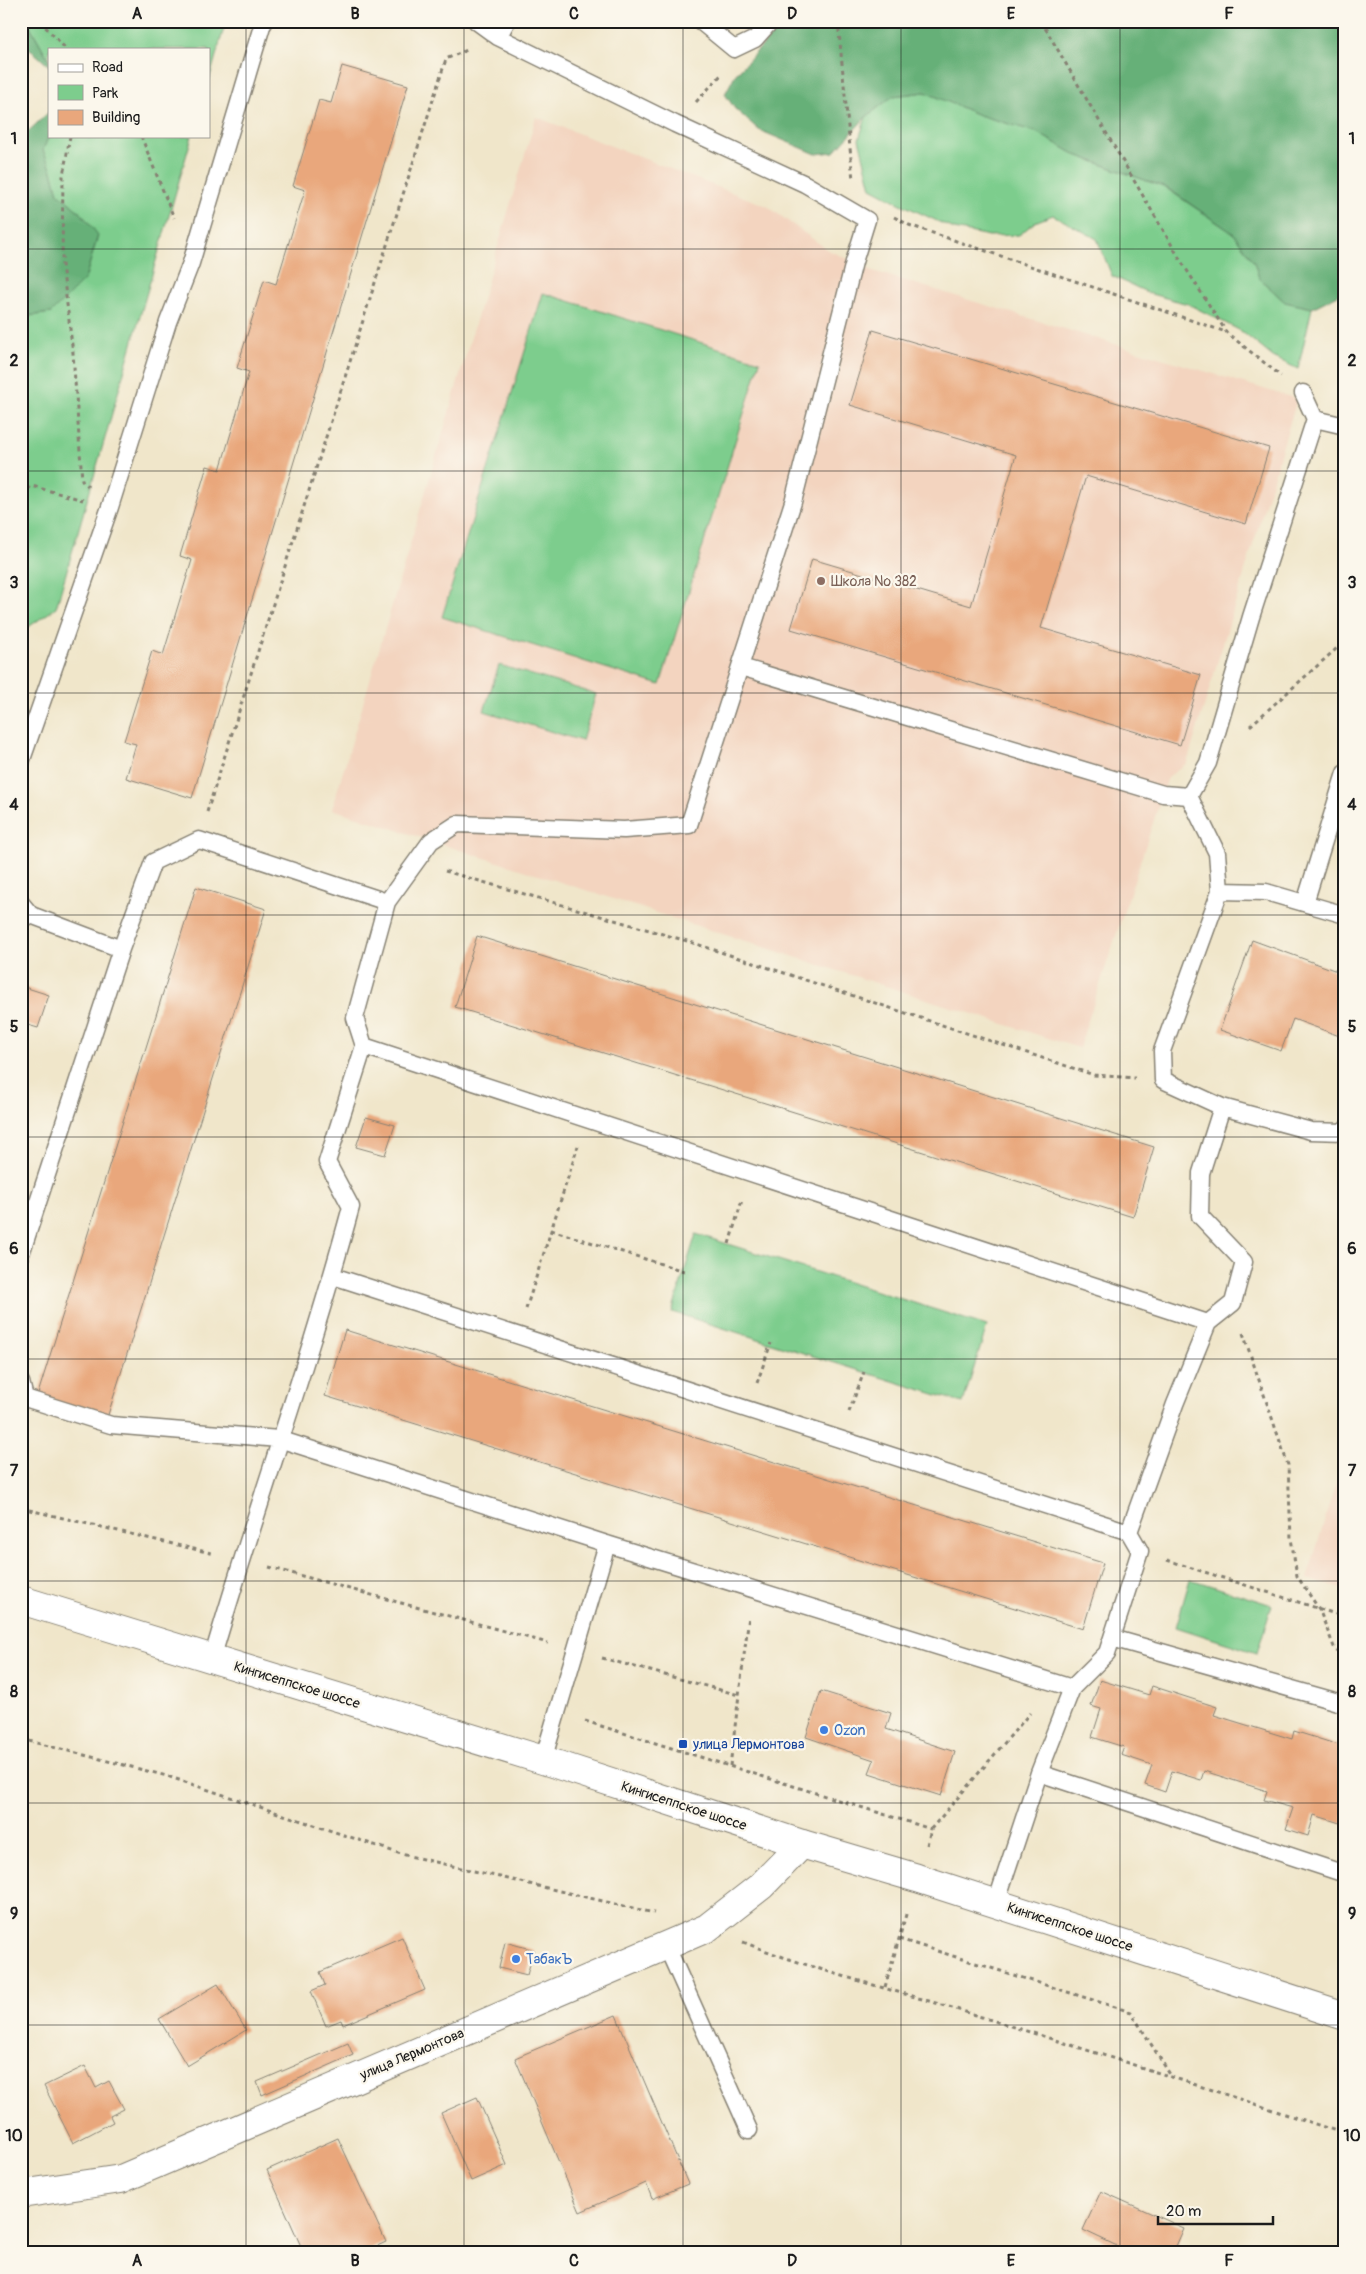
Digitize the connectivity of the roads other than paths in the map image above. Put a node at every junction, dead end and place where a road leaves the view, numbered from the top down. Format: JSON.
{"nodes":[{"id":1,"x":266,"y":21,"type":"edge"},
{"id":2,"x":476,"y":21,"type":"edge"},
{"id":3,"x":507,"y":21,"type":"edge"},
{"id":4,"x":700,"y":21,"type":"edge"},
{"id":5,"x":771,"y":21,"type":"edge"},
{"id":6,"x":498,"y":37,"type":"junction"},
{"id":7,"x":1303,"y":393,"type":"road end"},
{"id":8,"x":1315,"y":419,"type":"junction"},
{"id":9,"x":1345,"y":426,"type":"edge"},
{"id":10,"x":740,"y":667,"type":"junction"},
{"id":11,"x":21,"y":762,"type":"edge"},
{"id":12,"x":1345,"y":773,"type":"edge"},
{"id":13,"x":1189,"y":796,"type":"junction"},
{"id":14,"x":1220,"y":891,"type":"junction"},
{"id":15,"x":387,"y":902,"type":"junction"},
{"id":16,"x":21,"y":903,"type":"edge"},
{"id":17,"x":1305,"y":903,"type":"junction"},
{"id":18,"x":1345,"y":915,"type":"edge"},
{"id":19,"x":121,"y":949,"type":"junction"},
{"id":20,"x":364,"y":1046,"type":"junction"},
{"id":21,"x":1222,"y":1107,"type":"junction"},
{"id":22,"x":1345,"y":1129,"type":"edge"},
{"id":23,"x":21,"y":1254,"type":"edge"},
{"id":24,"x":333,"y":1276,"type":"junction"},
{"id":25,"x":1208,"y":1323,"type":"junction"},
{"id":26,"x":21,"y":1382,"type":"edge"},
{"id":27,"x":279,"y":1439,"type":"junction"},
{"id":28,"x":1129,"y":1532,"type":"junction"},
{"id":29,"x":607,"y":1544,"type":"junction"},
{"id":30,"x":21,"y":1600,"type":"edge"},
{"id":31,"x":1112,"y":1638,"type":"junction"},
{"id":32,"x":212,"y":1659,"type":"junction"},
{"id":33,"x":1072,"y":1688,"type":"junction"},
{"id":34,"x":1345,"y":1704,"type":"edge"},
{"id":35,"x":543,"y":1760,"type":"junction"},
{"id":36,"x":1039,"y":1773,"type":"junction"},
{"id":37,"x":802,"y":1844,"type":"junction"},
{"id":38,"x":1345,"y":1874,"type":"edge"},
{"id":39,"x":996,"y":1903,"type":"junction"},
{"id":40,"x":666,"y":1946,"type":"junction"},
{"id":41,"x":1345,"y":2016,"type":"edge"},
{"id":42,"x":749,"y":2130,"type":"dead end"},
{"id":43,"x":21,"y":2194,"type":"edge"}],
"edges":[{"from":1,"to":11,"type":"lane"},
{"from":2,"to":6,"type":"lane"},
{"from":3,"to":6,"type":"lane"},
{"from":4,"to":5,"type":"lane"},
{"from":6,"to":10,"type":"lane"},
{"from":7,"to":8,"type":"lane"},
{"from":8,"to":9,"type":"lane"},
{"from":8,"to":13,"type":"lane"},
{"from":10,"to":13,"type":"lane"},
{"from":10,"to":15,"type":"lane"},
{"from":12,"to":17,"type":"lane"},
{"from":13,"to":14,"type":"lane"},
{"from":14,"to":17,"type":"lane"},
{"from":14,"to":21,"type":"lane"},
{"from":15,"to":19,"type":"lane"},
{"from":15,"to":20,"type":"lane"},
{"from":16,"to":19,"type":"lane"},
{"from":17,"to":18,"type":"lane"},
{"from":19,"to":23,"type":"lane"},
{"from":20,"to":24,"type":"lane"},
{"from":20,"to":25,"type":"lane"},
{"from":21,"to":22,"type":"lane"},
{"from":21,"to":25,"type":"lane"},
{"from":24,"to":27,"type":"lane"},
{"from":24,"to":28,"type":"lane"},
{"from":25,"to":28,"type":"lane"},
{"from":26,"to":27,"type":"lane"},
{"from":27,"to":29,"type":"lane"},
{"from":27,"to":32,"type":"lane"},
{"from":28,"to":31,"type":"lane"},
{"from":29,"to":33,"type":"lane"},
{"from":29,"to":35,"type":"lane"},
{"from":30,"to":32,"type":"main road","name":"Кингисеппское шоссе"},
{"from":31,"to":33,"type":"lane"},
{"from":31,"to":34,"type":"lane"},
{"from":32,"to":35,"type":"main road","name":"Кингисеппское шоссе"},
{"from":33,"to":36,"type":"lane"},
{"from":35,"to":37,"type":"main road","name":"Кингисеппское шоссе"},
{"from":36,"to":38,"type":"lane"},
{"from":36,"to":39,"type":"lane"},
{"from":37,"to":39,"type":"main road","name":"Кингисеппское шоссе"},
{"from":37,"to":40,"type":"main road","name":"улица Лермонтова"},
{"from":39,"to":41,"type":"main road","name":"Кингисеппское шоссе"},
{"from":40,"to":42,"type":"lane"},
{"from":40,"to":43,"type":"main road","name":"улица Лермонтова"}]}
